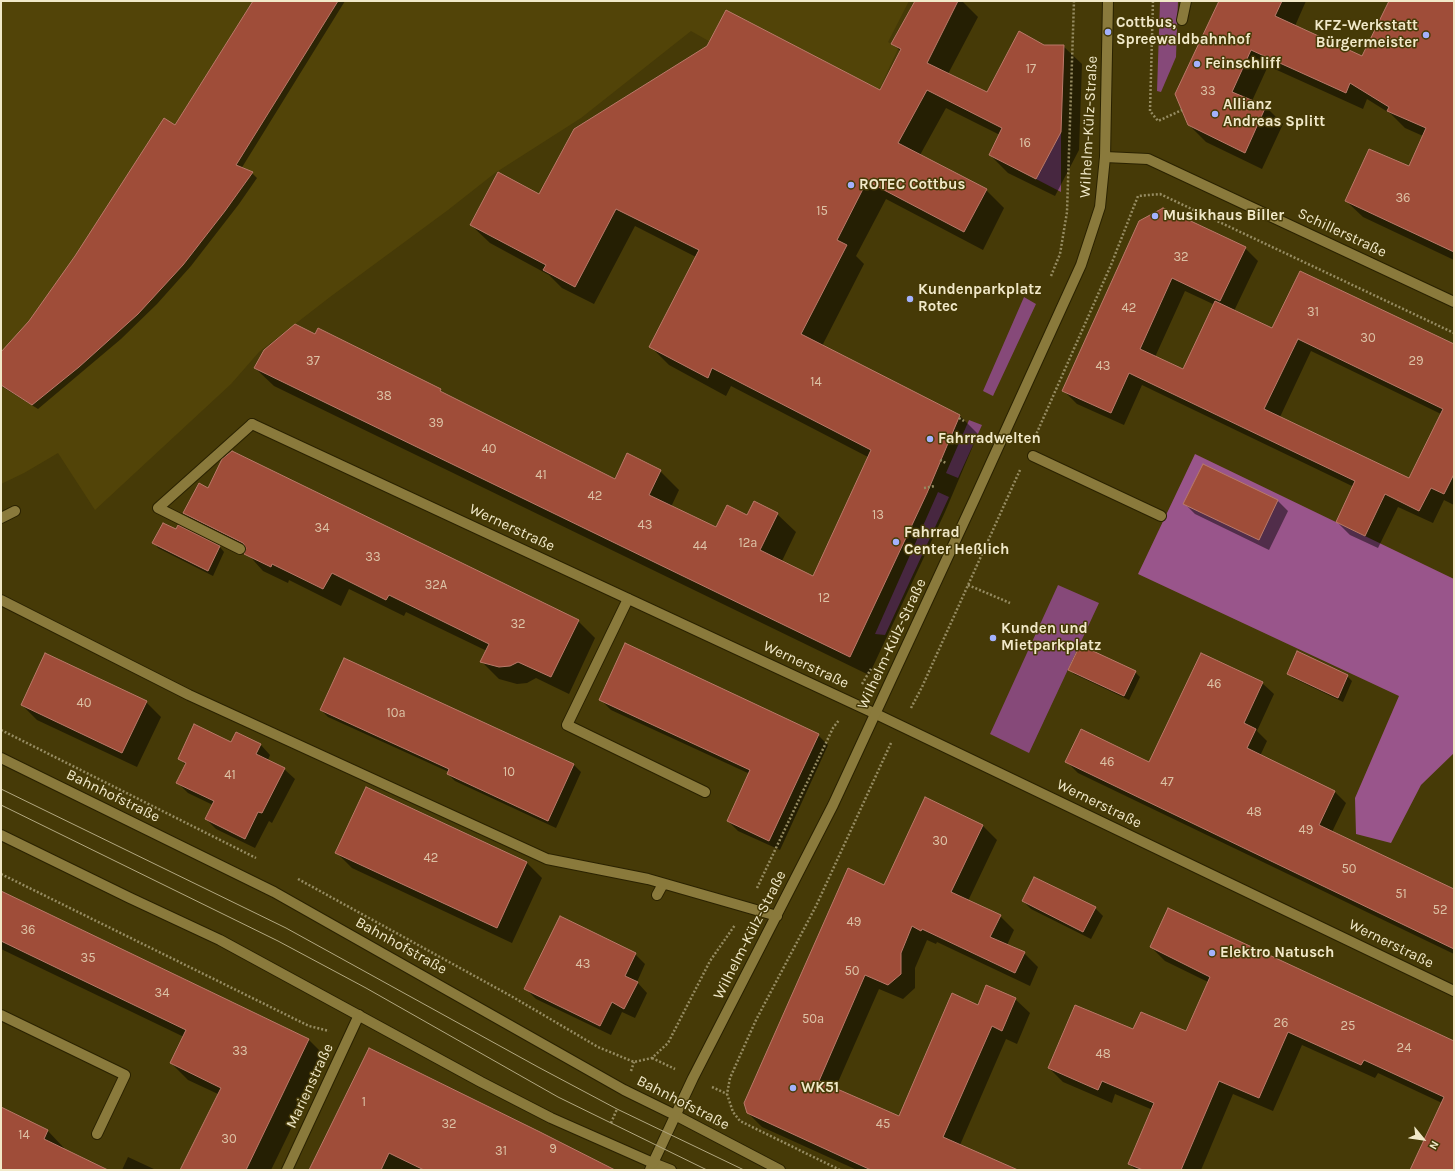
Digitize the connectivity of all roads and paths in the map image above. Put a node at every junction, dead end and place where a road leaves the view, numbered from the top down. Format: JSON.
{"nodes":[{"id":1,"x":1074,"y":1,"type":"edge"},
{"id":2,"x":1108,"y":1,"type":"edge"},
{"id":3,"x":1153,"y":1,"type":"edge"},
{"id":4,"x":1186,"y":1,"type":"edge"},
{"id":5,"x":1182,"y":20,"type":"dead end"},
{"id":6,"x":1182,"y":110,"type":"dead end"},
{"id":7,"x":1105,"y":157,"type":"junction"},
{"id":8,"x":1068,"y":193,"type":"dead end"},
{"id":9,"x":1138,"y":196,"type":"dead end"},
{"id":10,"x":1454,"y":302,"type":"edge"},
{"id":11,"x":1454,"y":333,"type":"edge"},
{"id":12,"x":959,"y":418,"type":"dead end"},
{"id":13,"x":964,"y":421,"type":"dead end"},
{"id":14,"x":1033,"y":456,"type":"dead end"},
{"id":15,"x":940,"y":460,"type":"dead end"},
{"id":16,"x":946,"y":463,"type":"dead end"},
{"id":17,"x":935,"y":486,"type":"dead end"},
{"id":18,"x":924,"y":488,"type":"dead end"},
{"id":19,"x":15,"y":511,"type":"dead end"},
{"id":20,"x":1161,"y":516,"type":"dead end"},
{"id":21,"x":1,"y":518,"type":"edge"},
{"id":22,"x":240,"y":549,"type":"dead end"},
{"id":23,"x":968,"y":585,"type":"dead end"},
{"id":24,"x":628,"y":599,"type":"junction"},
{"id":25,"x":1,"y":600,"type":"edge"},
{"id":26,"x":1010,"y":603,"type":"dead end"},
{"id":27,"x":876,"y":714,"type":"junction"},
{"id":28,"x":884,"y":755,"type":"dead end"},
{"id":29,"x":1,"y":758,"type":"edge"},
{"id":30,"x":705,"y":792,"type":"dead end"},
{"id":31,"x":1,"y":835,"type":"edge"},
{"id":32,"x":1,"y":874,"type":"edge"},
{"id":33,"x":663,"y":884,"type":"junction"},
{"id":34,"x":657,"y":895,"type":"dead end"},
{"id":35,"x":777,"y":916,"type":"junction"},
{"id":36,"x":1454,"y":991,"type":"edge"},
{"id":37,"x":1,"y":1015,"type":"edge"},
{"id":38,"x":360,"y":1015,"type":"junction"},
{"id":39,"x":350,"y":1037,"type":"junction"},
{"id":40,"x":652,"y":1058,"type":"dead end"},
{"id":41,"x":634,"y":1062,"type":"dead end"},
{"id":42,"x":675,"y":1115,"type":"junction"},
{"id":43,"x":97,"y":1134,"type":"dead end"},
{"id":44,"x":652,"y":1166,"type":"edge"},
{"id":45,"x":287,"y":1170,"type":"edge"},
{"id":46,"x":671,"y":1170,"type":"edge"},
{"id":47,"x":780,"y":1170,"type":"edge"},
{"id":48,"x":840,"y":1170,"type":"edge"}],
"edges":[{"from":1,"to":8,"type":"path"},
{"from":2,"to":7,"type":"main road","name":"Wilhelm-Külz-Straße"},
{"from":3,"to":6,"type":"path"},
{"from":4,"to":5,"type":"main road"},
{"from":7,"to":10,"type":"main road","name":"Schillerstraße"},
{"from":7,"to":27,"type":"main road","name":"Wilhelm-Külz-Straße"},
{"from":9,"to":11,"type":"path"},
{"from":12,"to":13,"type":"path"},
{"from":14,"to":20,"type":"main road"},
{"from":15,"to":16,"type":"path"},
{"from":17,"to":18,"type":"path"},
{"from":19,"to":21,"type":"main road"},
{"from":22,"to":24,"type":"main road","name":"Wernerstraße"},
{"from":23,"to":26,"type":"path"},
{"from":24,"to":27,"type":"main road","name":"Wernerstraße"},
{"from":24,"to":30,"type":"main road"},
{"from":25,"to":33,"type":"main road"},
{"from":27,"to":35,"type":"main road","name":"Wilhelm-Külz-Straße"},
{"from":27,"to":36,"type":"main road","name":"Wernerstraße"},
{"from":28,"to":48,"type":"path"},
{"from":29,"to":42,"type":"main road","name":"Bahnhofstraße"},
{"from":31,"to":38,"type":"main road"},
{"from":32,"to":39,"type":"path"},
{"from":33,"to":34,"type":"main road"},
{"from":33,"to":35,"type":"main road"},
{"from":35,"to":42,"type":"main road","name":"Wilhelm-Külz-Straße"},
{"from":37,"to":43,"type":"main road"},
{"from":38,"to":39,"type":"main road","name":"Marienstraße"},
{"from":38,"to":44,"type":"main road"},
{"from":39,"to":45,"type":"main road","name":"Marienstraße"},
{"from":40,"to":41,"type":"path"},
{"from":42,"to":44,"type":"main road","name":"Wilhelm-Külz-Straße"},
{"from":42,"to":47,"type":"main road","name":"Bahnhofstraße"},
{"from":44,"to":46,"type":"main road"}]}
